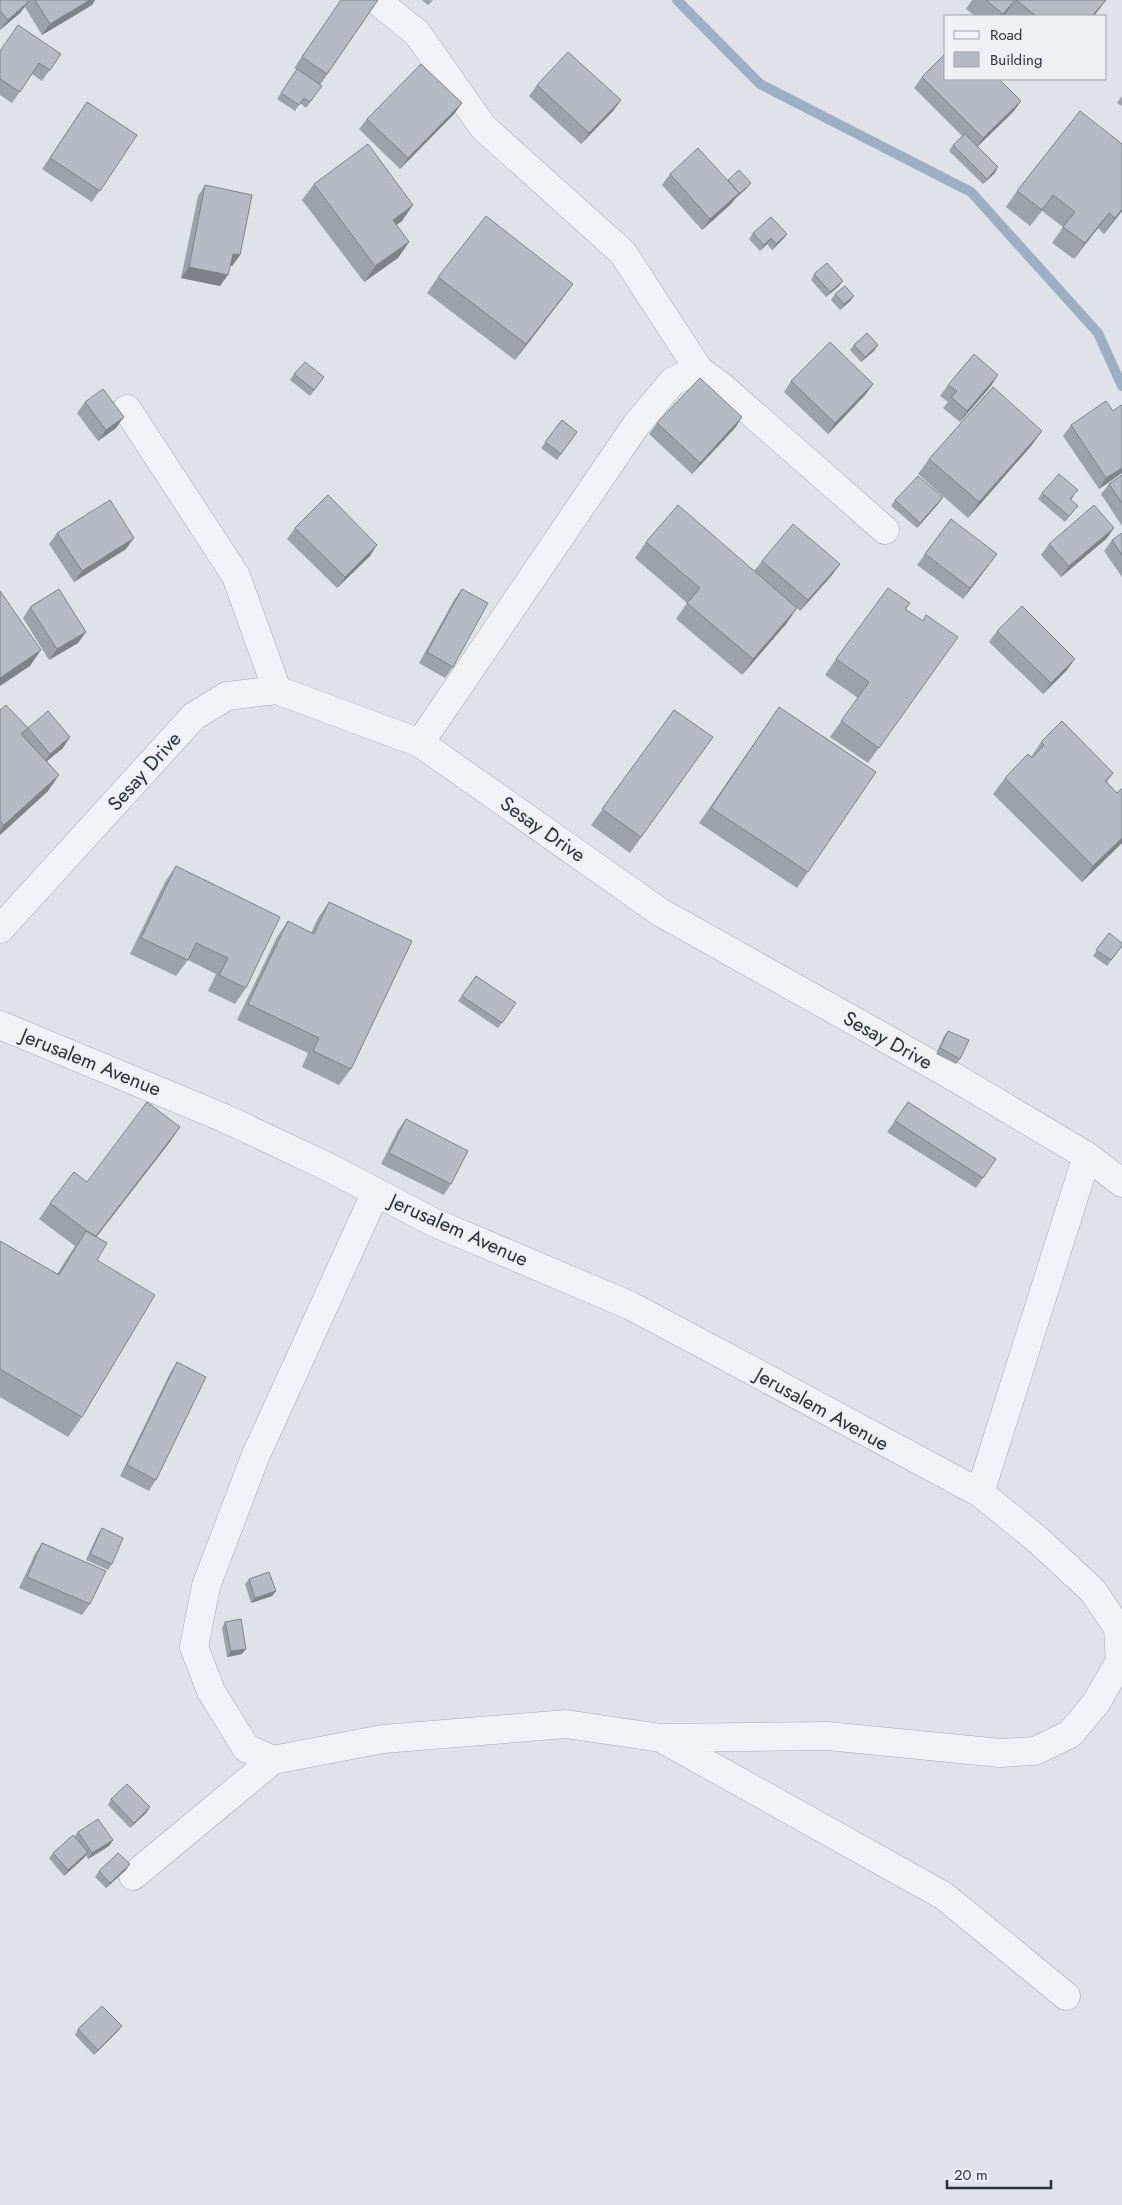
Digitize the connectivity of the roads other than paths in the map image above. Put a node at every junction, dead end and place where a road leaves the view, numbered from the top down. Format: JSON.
{"nodes":[{"id":1,"x":376,"y":0,"type":"edge"},
{"id":2,"x":700,"y":370,"type":"junction"},
{"id":3,"x":127,"y":409,"type":"dead end"},
{"id":4,"x":885,"y":530,"type":"dead end"},
{"id":5,"x":277,"y":690,"type":"junction"},
{"id":6,"x":420,"y":743,"type":"junction"},
{"id":7,"x":0,"y":929,"type":"edge"},
{"id":8,"x":0,"y":1025,"type":"edge"},
{"id":9,"x":1087,"y":1156,"type":"junction"},
{"id":10,"x":1122,"y":1183,"type":"edge"},
{"id":11,"x":376,"y":1192,"type":"junction"},
{"id":12,"x":980,"y":1493,"type":"junction"},
{"id":13,"x":661,"y":1738,"type":"junction"},
{"id":14,"x":273,"y":1760,"type":"junction"},
{"id":15,"x":133,"y":1876,"type":"dead end"},
{"id":16,"x":1066,"y":1996,"type":"dead end"}],
"edges":[{"from":1,"to":2,"type":"street"},
{"from":2,"to":4,"type":"street"},
{"from":2,"to":6,"type":"street"},
{"from":3,"to":5,"type":"street"},
{"from":5,"to":6,"type":"street","name":"Sesay Drive"},
{"from":5,"to":7,"type":"street","name":"Sesay Drive"},
{"from":6,"to":9,"type":"street","name":"Sesay Drive"},
{"from":8,"to":11,"type":"street","name":"Jerusalem Avenue"},
{"from":9,"to":10,"type":"street","name":"Sesay Drive"},
{"from":9,"to":12,"type":"street"},
{"from":11,"to":12,"type":"street","name":"Jerusalem Avenue"},
{"from":11,"to":14,"type":"street"},
{"from":12,"to":13,"type":"street","name":"Jerusalem Avenue"},
{"from":13,"to":14,"type":"street"},
{"from":13,"to":16,"type":"street"},
{"from":14,"to":15,"type":"street"}]}
